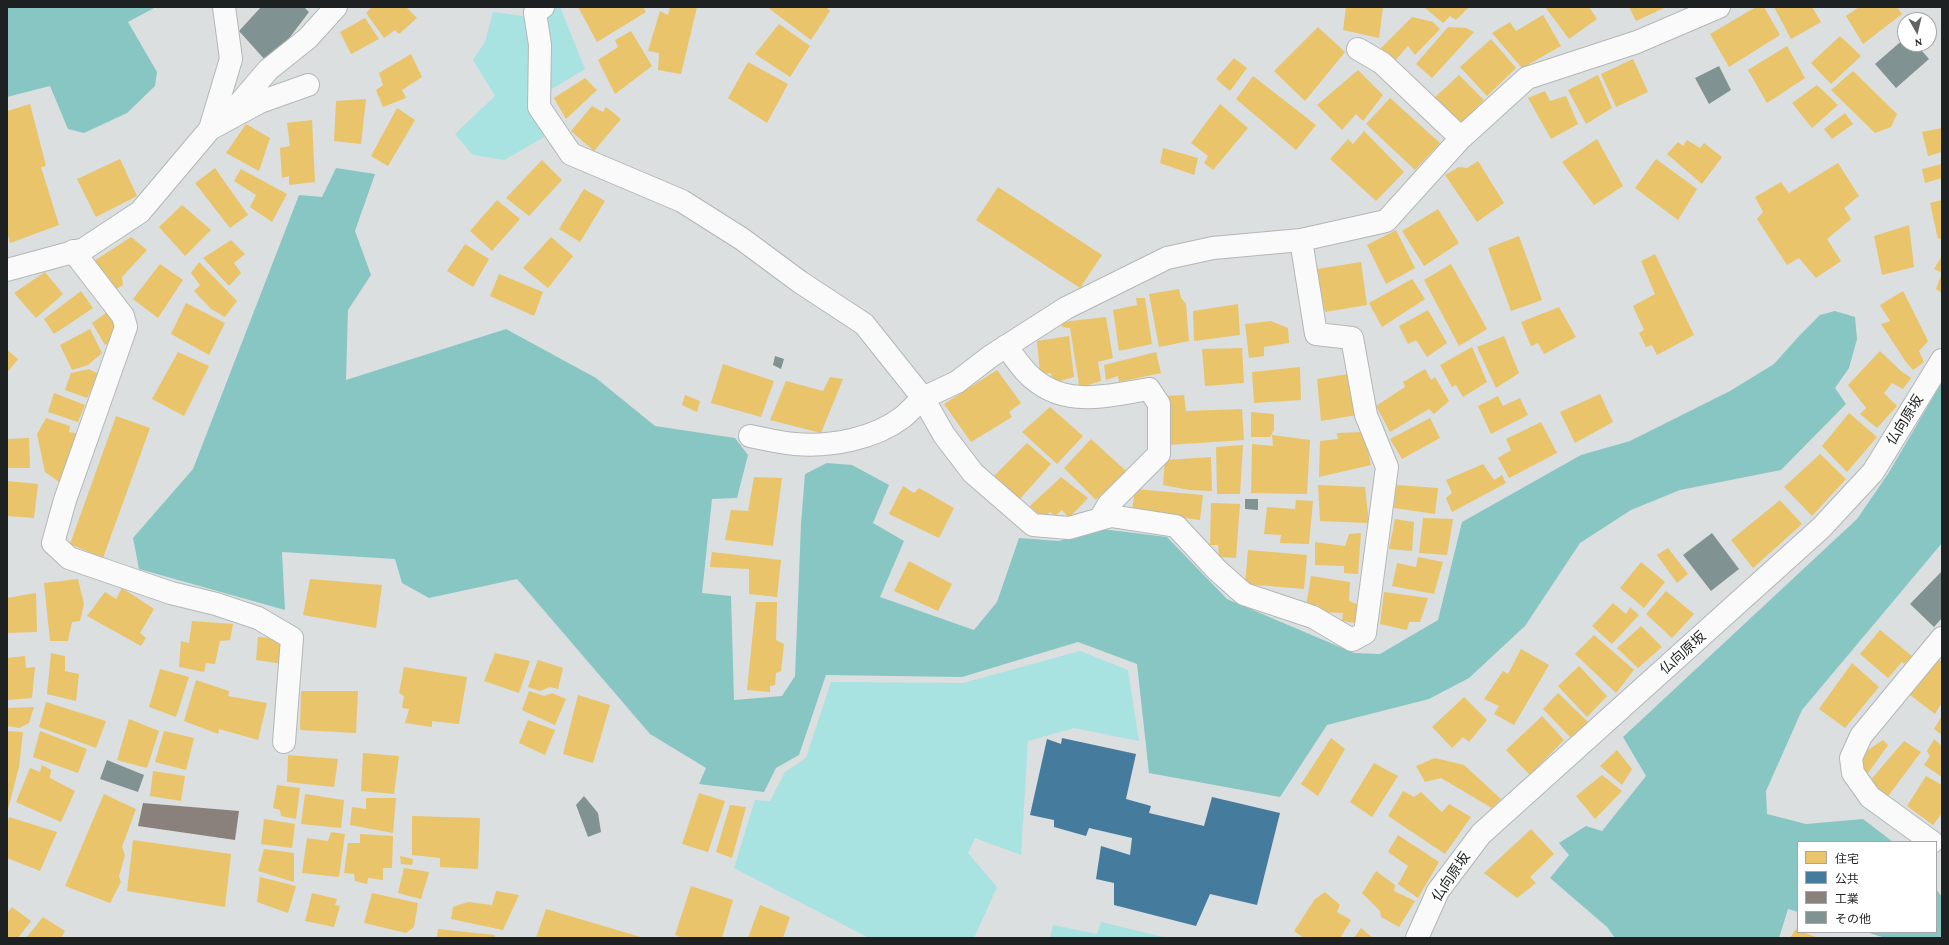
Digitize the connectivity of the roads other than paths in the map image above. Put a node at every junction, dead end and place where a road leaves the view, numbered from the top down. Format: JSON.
{"nodes":[{"id":1,"x":224,"y":7,"type":"edge"},
{"id":2,"x":336,"y":7,"type":"edge"},
{"id":3,"x":543,"y":7,"type":"edge"},
{"id":4,"x":1719,"y":7,"type":"edge"},
{"id":5,"x":1358,"y":49,"type":"dead end"},
{"id":6,"x":308,"y":85,"type":"dead end"},
{"id":7,"x":217,"y":125,"type":"junction"},
{"id":8,"x":1461,"y":138,"type":"junction"},
{"id":9,"x":1301,"y":240,"type":"junction"},
{"id":10,"x":73,"y":251,"type":"junction"},
{"id":11,"x":7,"y":270,"type":"edge"},
{"id":12,"x":1006,"y":346,"type":"junction"},
{"id":13,"x":1942,"y":360,"type":"edge"},
{"id":14,"x":923,"y":398,"type":"junction"},
{"id":15,"x":750,"y":436,"type":"dead end"},
{"id":16,"x":1100,"y":519,"type":"junction"},
{"id":17,"x":1940,"y":643,"type":"edge"},
{"id":18,"x":284,"y":742,"type":"dead end"},
{"id":19,"x":1931,"y":841,"type":"edge"},
{"id":20,"x":1416,"y":938,"type":"edge"}],
"edges":[{"from":1,"to":7,"type":"street"},
{"from":2,"to":7,"type":"street"},
{"from":3,"to":14,"type":"street"},
{"from":4,"to":8,"type":"street"},
{"from":5,"to":8,"type":"street"},
{"from":6,"to":7,"type":"street"},
{"from":7,"to":10,"type":"street"},
{"from":8,"to":9,"type":"street"},
{"from":9,"to":12,"type":"street"},
{"from":9,"to":16,"type":"street"},
{"from":10,"to":11,"type":"street"},
{"from":10,"to":18,"type":"street"},
{"from":12,"to":14,"type":"street"},
{"from":12,"to":16,"type":"street"},
{"from":13,"to":20,"type":"street","name":"仏向原坂"},
{"from":14,"to":15,"type":"street"},
{"from":14,"to":16,"type":"street"},
{"from":17,"to":19,"type":"street"}]}
